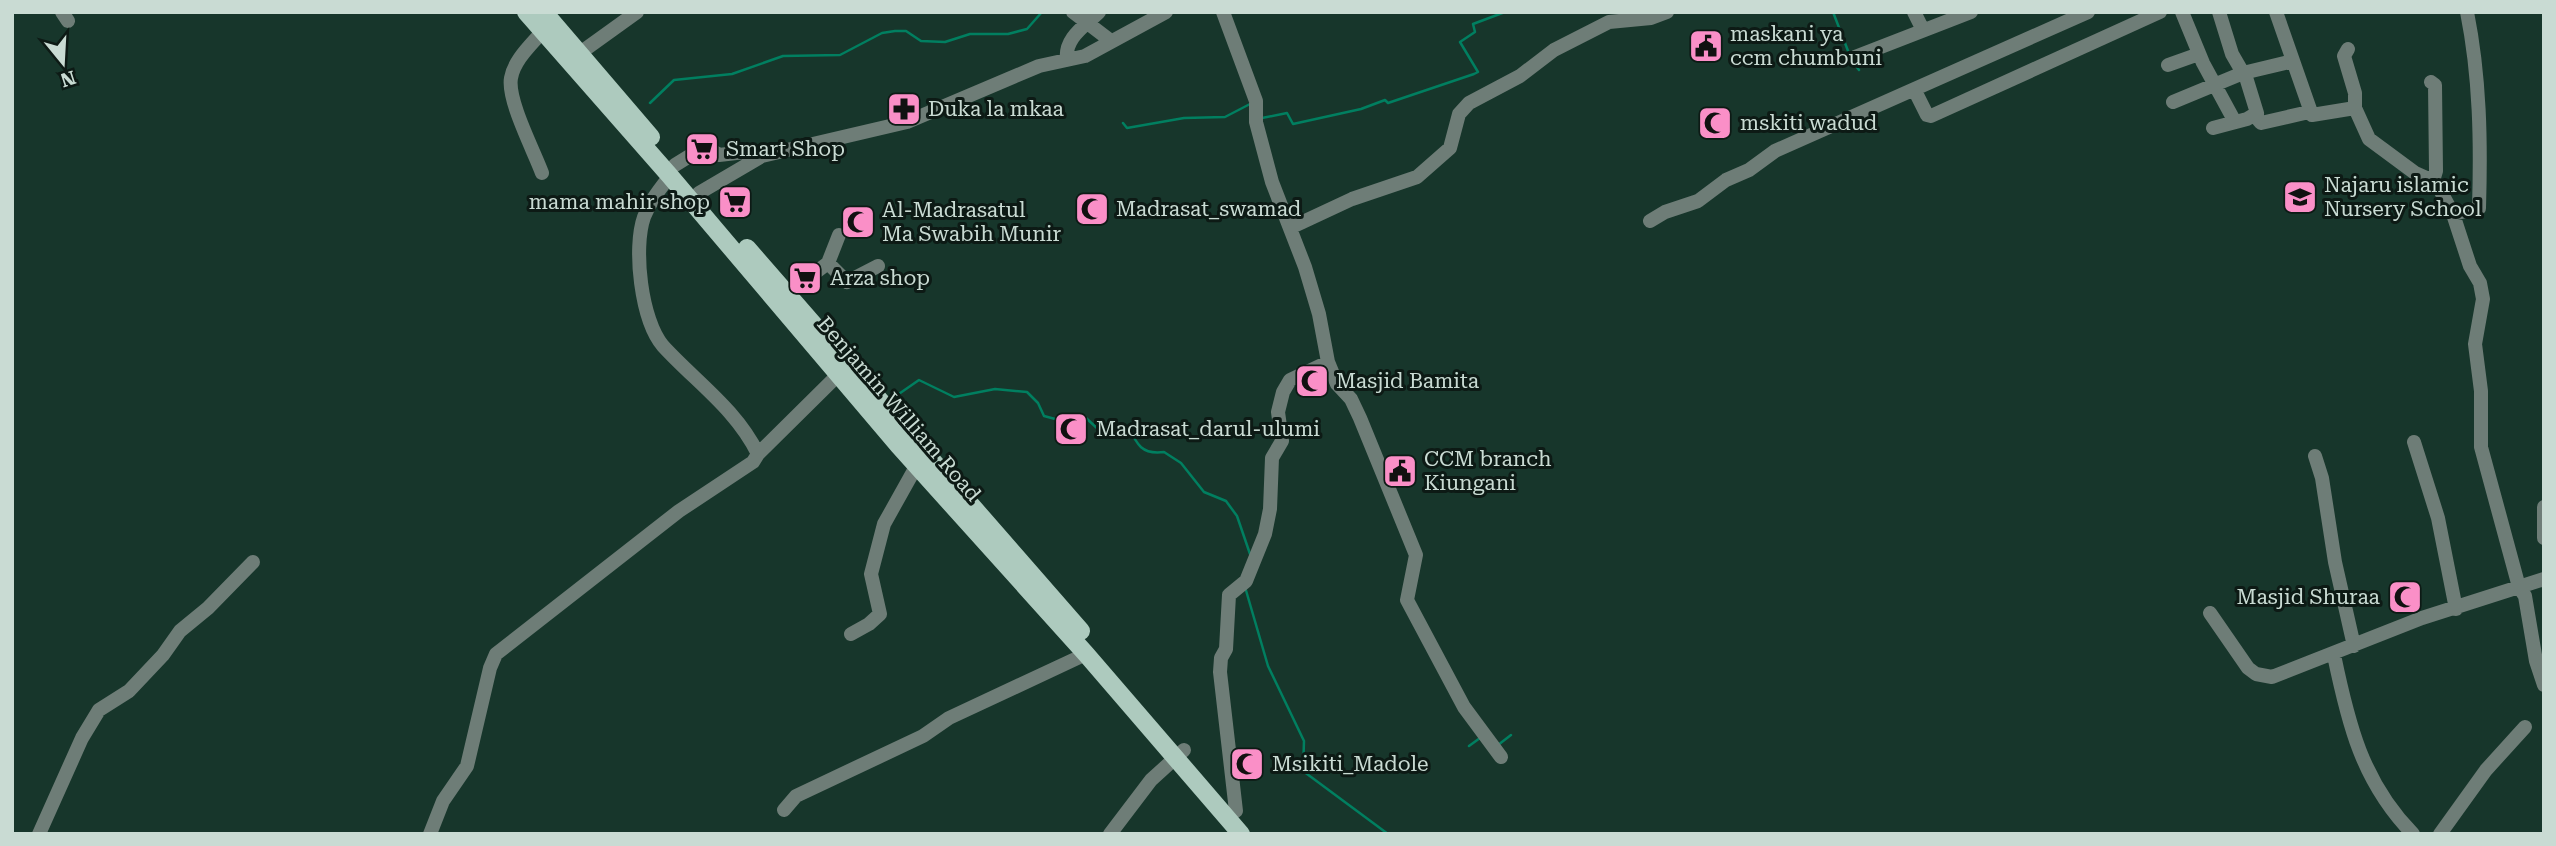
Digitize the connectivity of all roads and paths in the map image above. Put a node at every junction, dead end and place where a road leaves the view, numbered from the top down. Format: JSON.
{"nodes":[{"id":1,"x":526,"y":12,"type":"edge"},
{"id":2,"x":544,"y":12,"type":"edge"},
{"id":3,"x":637,"y":12,"type":"edge"},
{"id":4,"x":1073,"y":12,"type":"edge"},
{"id":5,"x":1098,"y":12,"type":"edge"},
{"id":6,"x":1166,"y":12,"type":"edge"},
{"id":7,"x":1223,"y":12,"type":"edge"},
{"id":8,"x":1667,"y":12,"type":"edge"},
{"id":9,"x":1914,"y":12,"type":"edge"},
{"id":10,"x":1971,"y":12,"type":"edge"},
{"id":11,"x":2088,"y":12,"type":"edge"},
{"id":12,"x":2160,"y":12,"type":"edge"},
{"id":13,"x":2182,"y":12,"type":"edge"},
{"id":14,"x":2219,"y":12,"type":"edge"},
{"id":15,"x":2276,"y":12,"type":"edge"},
{"id":16,"x":2467,"y":12,"type":"edge"},
{"id":17,"x":1087,"y":24,"type":"junction"},
{"id":18,"x":1923,"y":30,"type":"junction"},
{"id":19,"x":542,"y":32,"type":"junction"},
{"id":20,"x":1111,"y":41,"type":"junction"},
{"id":21,"x":2348,"y":49,"type":"dead end"},
{"id":22,"x":579,"y":53,"type":"junction"},
{"id":23,"x":2199,"y":54,"type":"junction"},
{"id":24,"x":1855,"y":57,"type":"dead end"},
{"id":25,"x":1067,"y":60,"type":"junction"},
{"id":26,"x":2293,"y":61,"type":"junction"},
{"id":27,"x":2168,"y":65,"type":"dead end"},
{"id":28,"x":2244,"y":74,"type":"junction"},
{"id":29,"x":2431,"y":82,"type":"dead end"},
{"id":30,"x":2215,"y":85,"type":"junction"},
{"id":31,"x":1915,"y":90,"type":"junction"},
{"id":32,"x":2173,"y":102,"type":"dead end"},
{"id":33,"x":2355,"y":108,"type":"junction"},
{"id":34,"x":2309,"y":112,"type":"junction"},
{"id":35,"x":2255,"y":116,"type":"junction"},
{"id":36,"x":2235,"y":122,"type":"junction"},
{"id":37,"x":2213,"y":128,"type":"dead end"},
{"id":38,"x":762,"y":156,"type":"junction"},
{"id":39,"x":673,"y":171,"type":"junction"},
{"id":40,"x":542,"y":173,"type":"dead end"},
{"id":41,"x":2433,"y":181,"type":"junction"},
{"id":42,"x":699,"y":193,"type":"junction"},
{"id":43,"x":2453,"y":214,"type":"junction"},
{"id":44,"x":1650,"y":221,"type":"dead end"},
{"id":45,"x":1292,"y":227,"type":"junction"},
{"id":46,"x":839,"y":235,"type":"dead end"},
{"id":47,"x":828,"y":263,"type":"junction"},
{"id":48,"x":878,"y":266,"type":"dead end"},
{"id":49,"x":787,"y":294,"type":"junction"},
{"id":50,"x":1328,"y":362,"type":"junction"},
{"id":51,"x":843,"y":370,"type":"junction"},
{"id":52,"x":2414,"y":442,"type":"dead end"},
{"id":53,"x":758,"y":454,"type":"junction"},
{"id":54,"x":2315,"y":456,"type":"dead end"},
{"id":55,"x":917,"y":465,"type":"junction"},
{"id":56,"x":2544,"y":507,"type":"edge"},
{"id":57,"x":2544,"y":538,"type":"edge"},
{"id":58,"x":253,"y":562,"type":"dead end"},
{"id":59,"x":2544,"y":579,"type":"edge"},
{"id":60,"x":2519,"y":587,"type":"junction"},
{"id":61,"x":2456,"y":608,"type":"junction"},
{"id":62,"x":2210,"y":613,"type":"dead end"},
{"id":63,"x":850,"y":634,"type":"dead end"},
{"id":64,"x":2354,"y":646,"type":"junction"},
{"id":65,"x":1086,"y":654,"type":"junction"},
{"id":66,"x":2334,"y":654,"type":"junction"},
{"id":67,"x":2544,"y":685,"type":"edge"},
{"id":68,"x":2525,"y":727,"type":"dead end"},
{"id":69,"x":1180,"y":753,"type":"junction"},
{"id":70,"x":1501,"y":757,"type":"dead end"},
{"id":71,"x":784,"y":810,"type":"dead end"},
{"id":72,"x":1236,"y":811,"type":"junction"},
{"id":73,"x":39,"y":834,"type":"edge"},
{"id":74,"x":430,"y":834,"type":"edge"},
{"id":75,"x":1110,"y":834,"type":"edge"},
{"id":76,"x":1241,"y":834,"type":"edge"},
{"id":77,"x":1255,"y":834,"type":"edge"},
{"id":78,"x":2413,"y":834,"type":"edge"},
{"id":79,"x":2440,"y":834,"type":"edge"}],
"edges":[{"from":1,"to":19,"type":"main road","name":"Benjamin William Road"},
{"from":2,"to":22,"type":"main road","name":"Benjamin William Road"},
{"from":3,"to":22,"type":"street"},
{"from":4,"to":17,"type":"street"},
{"from":5,"to":17,"type":"street"},
{"from":6,"to":20,"type":"street"},
{"from":7,"to":45,"type":"street"},
{"from":8,"to":45,"type":"street"},
{"from":9,"to":18,"type":"street"},
{"from":10,"to":18,"type":"street"},
{"from":11,"to":31,"type":"street"},
{"from":12,"to":31,"type":"street"},
{"from":13,"to":23,"type":"street"},
{"from":14,"to":28,"type":"street"},
{"from":15,"to":26,"type":"street"},
{"from":16,"to":43,"type":"street"},
{"from":17,"to":20,"type":"street"},
{"from":17,"to":25,"type":"street"},
{"from":18,"to":24,"type":"street"},
{"from":19,"to":39,"type":"main road","name":"Benjamin William Road"},
{"from":19,"to":40,"type":"street"},
{"from":20,"to":25,"type":"street"},
{"from":21,"to":33,"type":"street"},
{"from":22,"to":39,"type":"main road","name":"Benjamin William Road"},
{"from":23,"to":27,"type":"street"},
{"from":23,"to":30,"type":"street"},
{"from":25,"to":38,"type":"street"},
{"from":26,"to":28,"type":"street"},
{"from":26,"to":34,"type":"street"},
{"from":28,"to":30,"type":"street"},
{"from":28,"to":35,"type":"street"},
{"from":29,"to":41,"type":"street"},
{"from":30,"to":32,"type":"street"},
{"from":30,"to":36,"type":"street"},
{"from":31,"to":44,"type":"street"},
{"from":33,"to":34,"type":"street"},
{"from":33,"to":41,"type":"street"},
{"from":34,"to":35,"type":"street"},
{"from":35,"to":36,"type":"street"},
{"from":36,"to":37,"type":"street"},
{"from":38,"to":39,"type":"street"},
{"from":38,"to":42,"type":"street"},
{"from":39,"to":42,"type":"main road","name":"Benjamin William Road"},
{"from":39,"to":51,"type":"main road","name":"Benjamin William Road"},
{"from":39,"to":53,"type":"street"},
{"from":41,"to":43,"type":"street"},
{"from":42,"to":49,"type":"main road","name":"Benjamin William Road"},
{"from":43,"to":60,"type":"street"},
{"from":45,"to":50,"type":"street"},
{"from":46,"to":47,"type":"street"},
{"from":47,"to":48,"type":"street"},
{"from":47,"to":49,"type":"street"},
{"from":49,"to":51,"type":"main road","name":"Benjamin William Road"},
{"from":50,"to":70,"type":"street"},
{"from":50,"to":72,"type":"street"},
{"from":51,"to":53,"type":"street"},
{"from":51,"to":55,"type":"main road","name":"Benjamin William Road"},
{"from":51,"to":69,"type":"main road","name":"Benjamin William Road"},
{"from":52,"to":61,"type":"street"},
{"from":53,"to":74,"type":"street"},
{"from":54,"to":64,"type":"street"},
{"from":55,"to":63,"type":"street"},
{"from":55,"to":65,"type":"main road","name":"Benjamin William Road"},
{"from":56,"to":57,"type":"street"},
{"from":58,"to":73,"type":"street"},
{"from":59,"to":60,"type":"street"},
{"from":60,"to":61,"type":"street"},
{"from":60,"to":67,"type":"street"},
{"from":61,"to":64,"type":"street"},
{"from":62,"to":66,"type":"street"},
{"from":64,"to":66,"type":"street"},
{"from":65,"to":69,"type":"main road","name":"Benjamin William Road"},
{"from":65,"to":71,"type":"street"},
{"from":66,"to":78,"type":"street"},
{"from":68,"to":79,"type":"street"},
{"from":69,"to":72,"type":"main road","name":"Benjamin William Road"},
{"from":69,"to":75,"type":"street"},
{"from":69,"to":76,"type":"main road","name":"Benjamin William Road"},
{"from":72,"to":77,"type":"main road","name":"Benjamin William Road"}]}
